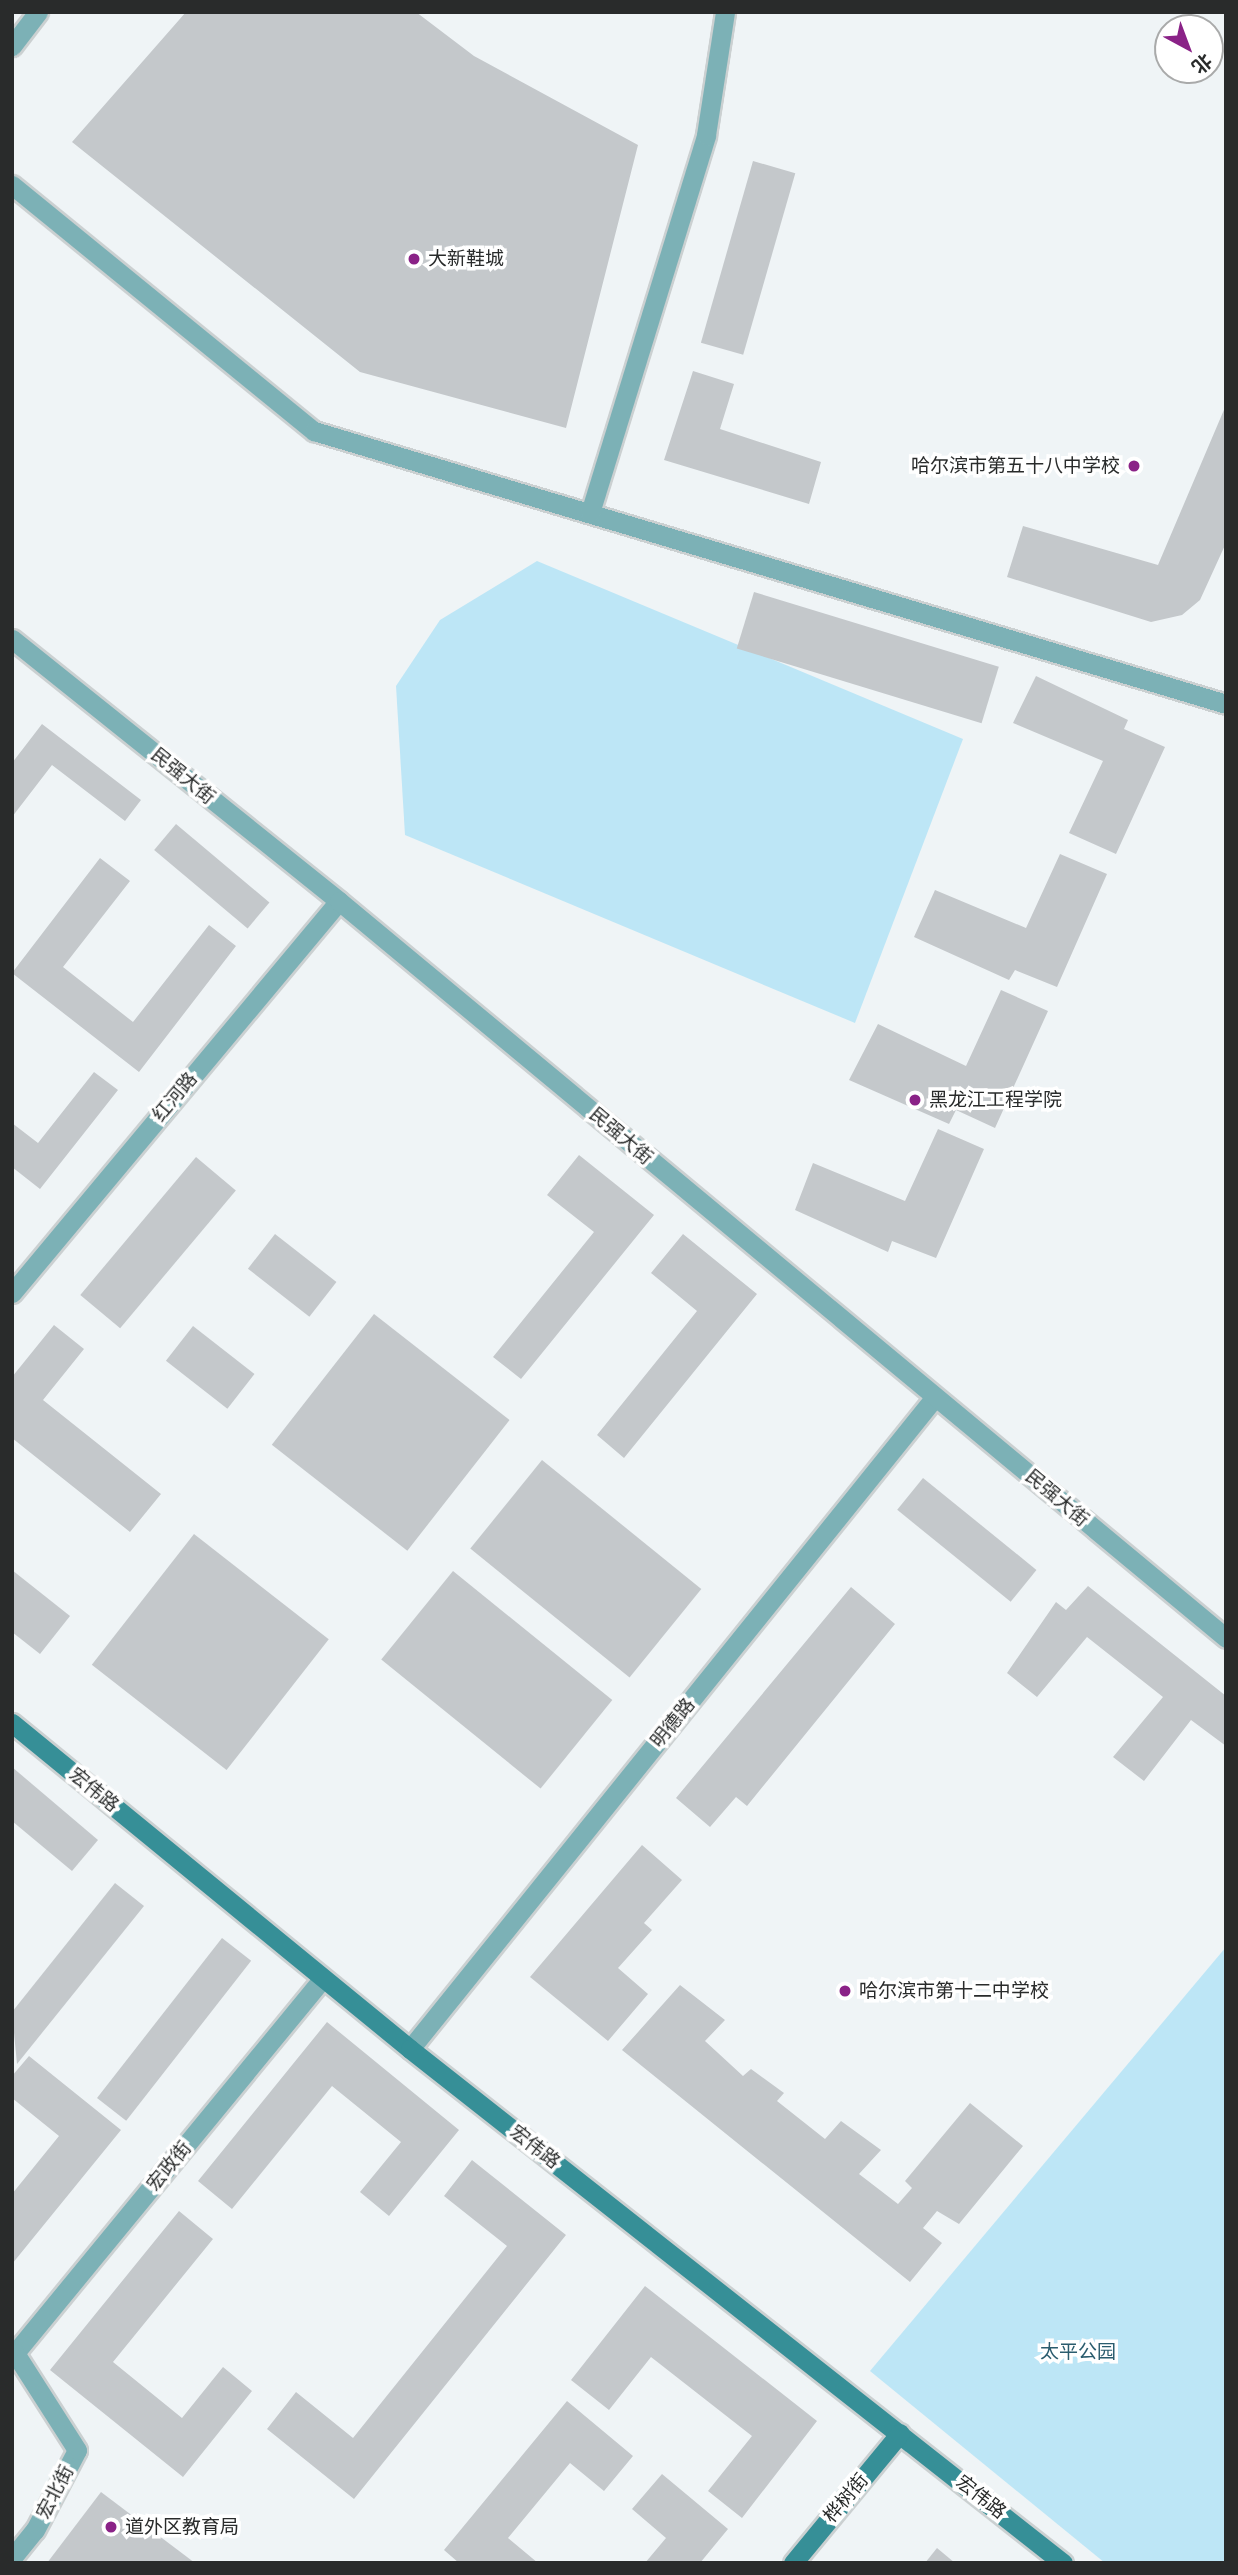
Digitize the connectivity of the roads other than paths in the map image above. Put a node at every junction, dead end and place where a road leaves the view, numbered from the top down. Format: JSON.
{"nodes":[{"id":1,"x":38,"y":12,"type":"edge"},
{"id":2,"x":725,"y":12,"type":"edge"},
{"id":3,"x":12,"y":46,"type":"edge"},
{"id":4,"x":12,"y":185,"type":"edge"},
{"id":5,"x":590,"y":513,"type":"junction"},
{"id":6,"x":12,"y":639,"type":"edge"},
{"id":7,"x":1226,"y":704,"type":"edge"},
{"id":8,"x":339,"y":901,"type":"junction"},
{"id":9,"x":12,"y":1293,"type":"edge"},
{"id":10,"x":935,"y":1397,"type":"junction"},
{"id":11,"x":1226,"y":1638,"type":"edge"},
{"id":12,"x":12,"y":1723,"type":"edge"},
{"id":13,"x":323,"y":1978,"type":"junction"},
{"id":14,"x":410,"y":2049,"type":"junction"},
{"id":15,"x":13,"y":2353,"type":"edge"},
{"id":16,"x":900,"y":2433,"type":"junction"},
{"id":17,"x":12,"y":2558,"type":"edge"},
{"id":18,"x":793,"y":2563,"type":"edge"},
{"id":19,"x":1063,"y":2563,"type":"edge"}],
"edges":[{"from":1,"to":3,"type":"street"},
{"from":2,"to":5,"type":"street"},
{"from":4,"to":5,"type":"street"},
{"from":5,"to":7,"type":"street"},
{"from":6,"to":8,"type":"street","name":"民强大街"},
{"from":8,"to":9,"type":"street","name":"红河路"},
{"from":8,"to":10,"type":"street","name":"民强大街"},
{"from":10,"to":11,"type":"street","name":"民强大街"},
{"from":10,"to":14,"type":"street","name":"明德路"},
{"from":12,"to":13,"type":"main road","name":"宏伟路"},
{"from":13,"to":14,"type":"main road","name":"宏伟路"},
{"from":13,"to":15,"type":"street","name":"宏政街"},
{"from":14,"to":16,"type":"main road","name":"宏伟路"},
{"from":15,"to":17,"type":"street","name":"宏北街"},
{"from":16,"to":18,"type":"main road","name":"桦树街"},
{"from":16,"to":19,"type":"main road","name":"宏伟路"}]}
